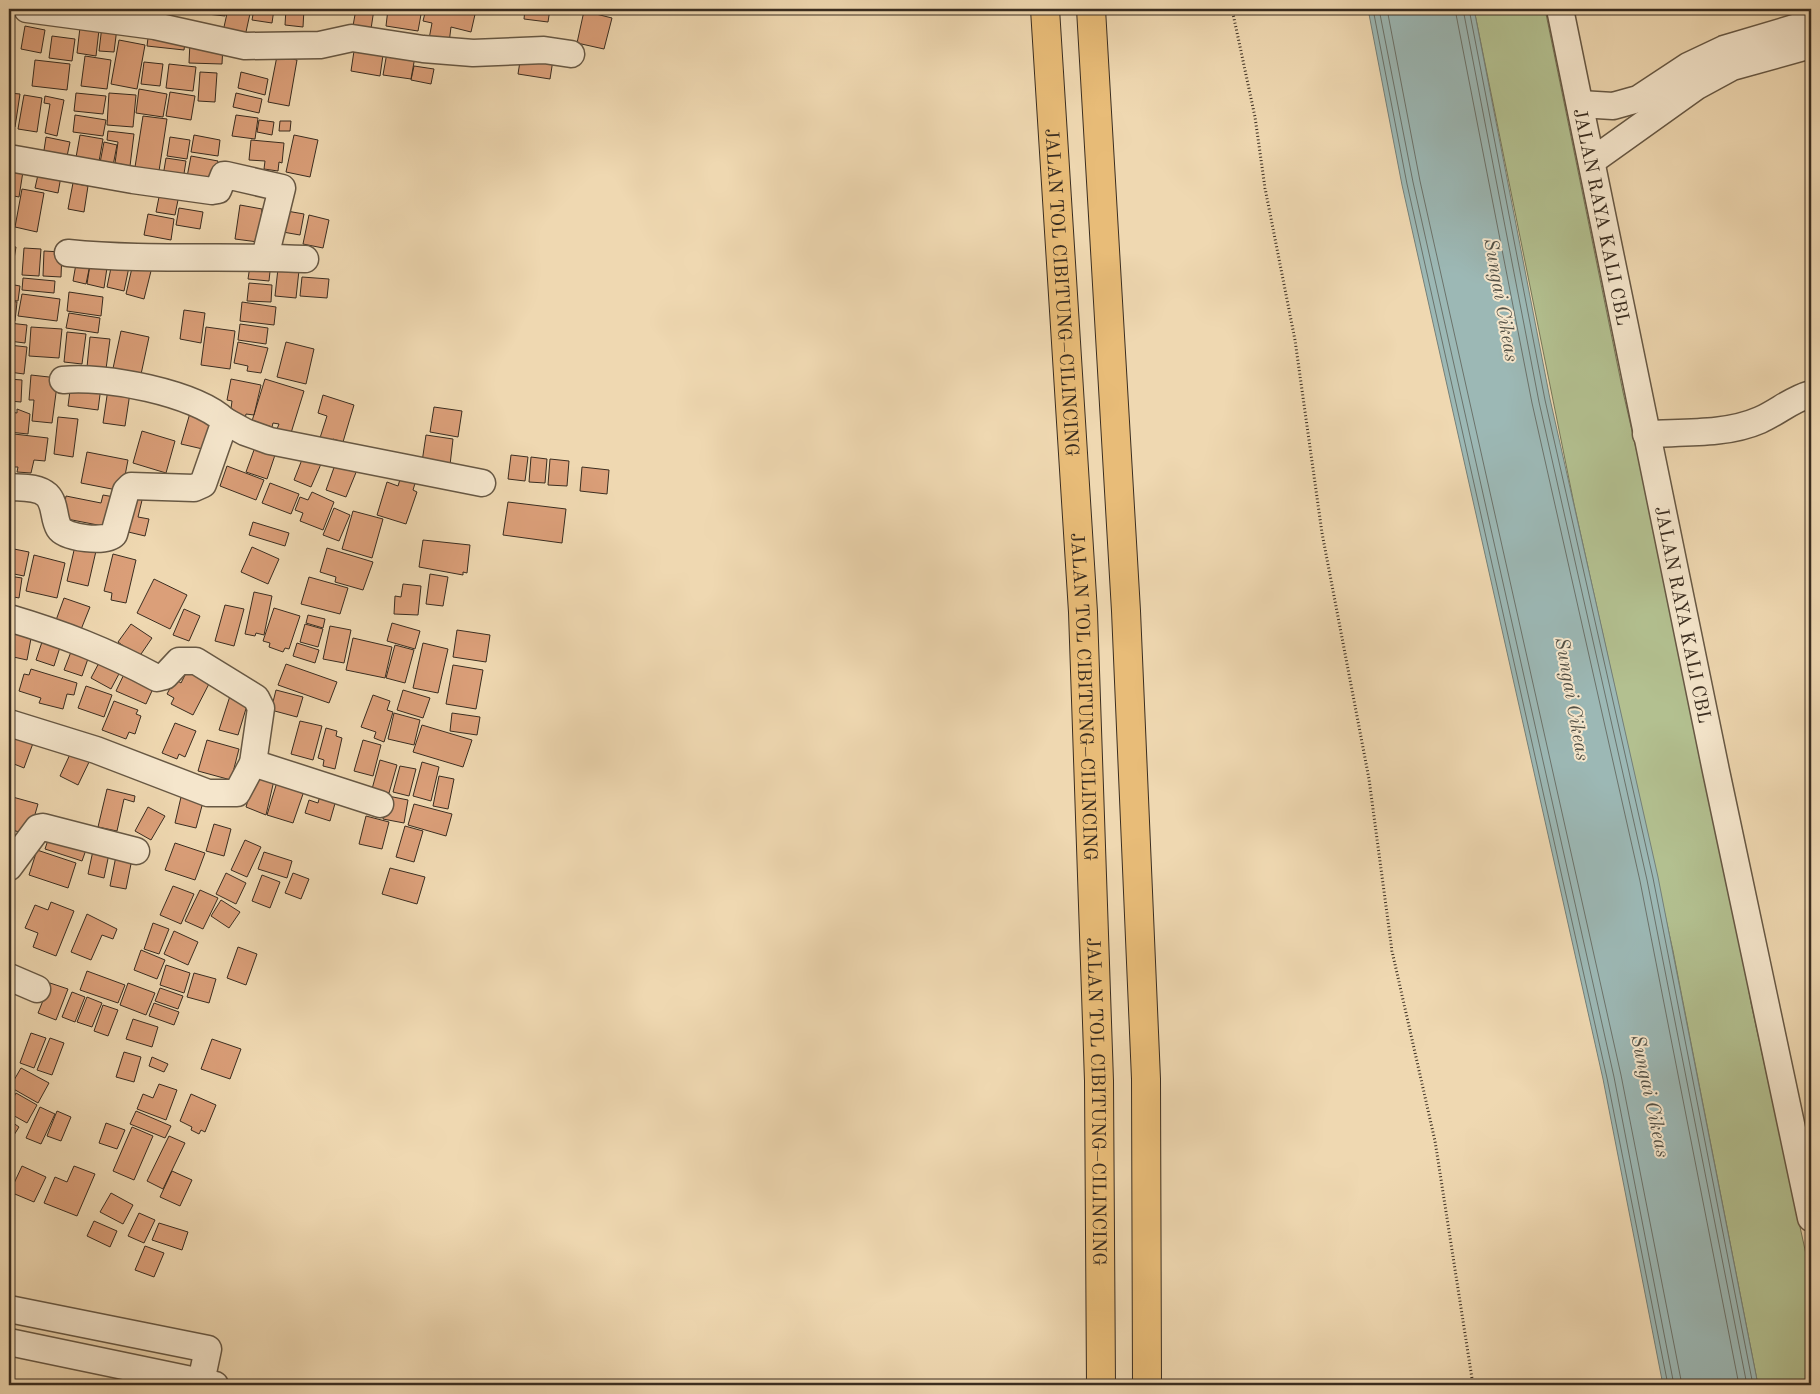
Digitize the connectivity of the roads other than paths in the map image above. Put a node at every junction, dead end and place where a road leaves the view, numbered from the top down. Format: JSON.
{"nodes":[{"id":1,"x":27,"y":9,"type":"edge"},
{"id":2,"x":1045,"y":9,"type":"edge"},
{"id":3,"x":1091,"y":9,"type":"edge"},
{"id":4,"x":1560,"y":9,"type":"edge"},
{"id":5,"x":1811,"y":23,"type":"edge"},
{"id":6,"x":1811,"y":45,"type":"edge"},
{"id":7,"x":571,"y":54,"type":"dead end"},
{"id":8,"x":1580,"y":104,"type":"junction"},
{"id":9,"x":1645,"y":109,"type":"junction"},
{"id":10,"x":9,"y":158,"type":"edge"},
{"id":11,"x":1592,"y":161,"type":"junction"},
{"id":12,"x":68,"y":253,"type":"dead end"},
{"id":13,"x":265,"y":257,"type":"junction"},
{"id":14,"x":305,"y":258,"type":"dead end"},
{"id":15,"x":63,"y":380,"type":"dead end"},
{"id":16,"x":1811,"y":394,"type":"edge"},
{"id":17,"x":225,"y":422,"type":"junction"},
{"id":18,"x":1646,"y":434,"type":"junction"},
{"id":19,"x":482,"y":483,"type":"dead end"},
{"id":20,"x":9,"y":487,"type":"edge"},
{"id":21,"x":9,"y":618,"type":"edge"},
{"id":22,"x":9,"y":723,"type":"edge"},
{"id":23,"x":253,"y":763,"type":"junction"},
{"id":24,"x":380,"y":804,"type":"dead end"},
{"id":25,"x":136,"y":851,"type":"dead end"},
{"id":26,"x":9,"y":867,"type":"edge"},
{"id":27,"x":9,"y":977,"type":"edge"},
{"id":28,"x":37,"y":989,"type":"dead end"},
{"id":29,"x":1802,"y":1129,"type":"edge"},
{"id":30,"x":1811,"y":1218,"type":"edge"},
{"id":31,"x":9,"y":1309,"type":"edge"},
{"id":32,"x":9,"y":1342,"type":"edge"},
{"id":33,"x":208,"y":1384,"type":"edge"},
{"id":34,"x":1101,"y":1385,"type":"edge"},
{"id":35,"x":1147,"y":1385,"type":"edge"}],
"edges":[{"from":1,"to":7,"type":"street"},
{"from":2,"to":34,"type":"highway","name":"JALAN TOL CIBITUNG–CILINCING"},
{"from":3,"to":35,"type":"highway"},
{"from":4,"to":8,"type":"street","name":"JALAN RAYA KALI CBL"},
{"from":5,"to":9,"type":"street"},
{"from":6,"to":9,"type":"street"},
{"from":8,"to":9,"type":"street"},
{"from":8,"to":11,"type":"street","name":"JALAN RAYA KALI CBL"},
{"from":9,"to":11,"type":"street"},
{"from":10,"to":13,"type":"street"},
{"from":11,"to":18,"type":"street","name":"JALAN RAYA KALI CBL"},
{"from":12,"to":13,"type":"street"},
{"from":13,"to":14,"type":"street"},
{"from":15,"to":17,"type":"street"},
{"from":16,"to":18,"type":"street"},
{"from":17,"to":19,"type":"street"},
{"from":17,"to":20,"type":"street"},
{"from":18,"to":29,"type":"street","name":"JALAN RAYA KALI CBL"},
{"from":21,"to":23,"type":"street"},
{"from":22,"to":23,"type":"street"},
{"from":23,"to":24,"type":"street"},
{"from":25,"to":26,"type":"street"},
{"from":27,"to":28,"type":"street"},
{"from":29,"to":30,"type":"street","name":"JALAN RAYA KALI CBL"},
{"from":31,"to":33,"type":"street"},
{"from":32,"to":33,"type":"street"}]}
